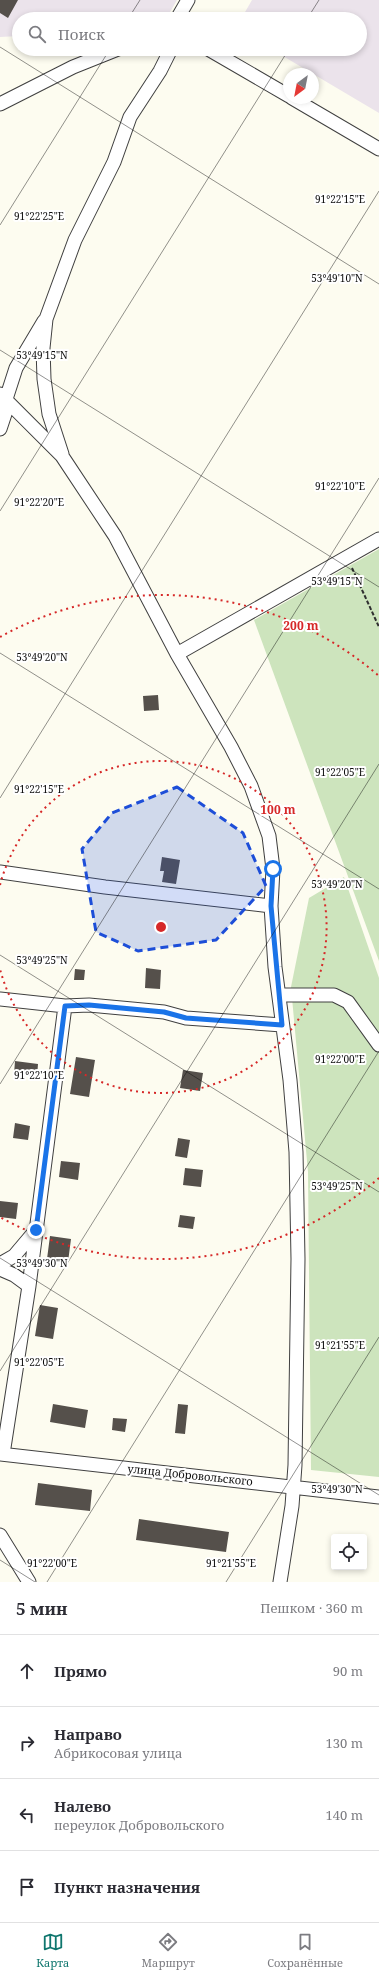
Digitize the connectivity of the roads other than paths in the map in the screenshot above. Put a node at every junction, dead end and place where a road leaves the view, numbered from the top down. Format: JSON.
{"nodes":[{"id":1,"x":188,"y":0,"type":"edge"},
{"id":2,"x":182,"y":12,"type":"edge"},
{"id":3,"x":100,"y":56,"type":"edge"},
{"id":4,"x":168,"y":56,"type":"edge"},
{"id":5,"x":220,"y":56,"type":"edge"},
{"id":6,"x":283,"y":93,"type":"edge"},
{"id":7,"x":0,"y":104,"type":"edge"},
{"id":8,"x":302,"y":104,"type":"edge"},
{"id":9,"x":379,"y":149,"type":"edge"},
{"id":10,"x":46,"y":319,"type":"junction"},
{"id":11,"x":3,"y":397,"type":"edge"},
{"id":12,"x":2,"y":414,"type":"edge"},
{"id":13,"x":0,"y":429,"type":"edge"},
{"id":14,"x":62,"y":456,"type":"junction"},
{"id":15,"x":379,"y":539,"type":"edge"},
{"id":16,"x":177,"y":654,"type":"junction"},
{"id":17,"x":0,"y":872,"type":"edge"},
{"id":18,"x":271,"y":906,"type":"junction"},
{"id":19,"x":279,"y":995,"type":"junction"},
{"id":20,"x":0,"y":998,"type":"edge"},
{"id":21,"x":65,"y":1006,"type":"junction"},
{"id":22,"x":282,"y":1025,"type":"junction"},
{"id":23,"x":379,"y":1045,"type":"edge"},
{"id":24,"x":36,"y":1230,"type":"junction"},
{"id":25,"x":0,"y":1264,"type":"edge"},
{"id":26,"x":0,"y":1269,"type":"edge"},
{"id":27,"x":29,"y":1286,"type":"junction"},
{"id":28,"x":2,"y":1454,"type":"edge"},
{"id":29,"x":294,"y":1487,"type":"junction"},
{"id":30,"x":379,"y":1497,"type":"edge"},
{"id":31,"x":0,"y":1535,"type":"edge"},
{"id":32,"x":29,"y":1582,"type":"edge"},
{"id":33,"x":280,"y":1582,"type":"edge"}],
"edges":[{"from":1,"to":2,"type":"street"},
{"from":3,"to":7,"type":"street"},
{"from":4,"to":10,"type":"street"},
{"from":5,"to":6,"type":"street"},
{"from":8,"to":9,"type":"street"},
{"from":10,"to":11,"type":"street"},
{"from":10,"to":14,"type":"street"},
{"from":11,"to":12,"type":"street"},
{"from":11,"to":14,"type":"street"},
{"from":12,"to":13,"type":"street"},
{"from":14,"to":16,"type":"street"},
{"from":15,"to":16,"type":"street"},
{"from":16,"to":18,"type":"street"},
{"from":17,"to":18,"type":"street"},
{"from":18,"to":19,"type":"street"},
{"from":19,"to":22,"type":"street"},
{"from":19,"to":23,"type":"street"},
{"from":20,"to":21,"type":"street"},
{"from":21,"to":22,"type":"street"},
{"from":21,"to":24,"type":"street"},
{"from":22,"to":29,"type":"street"},
{"from":24,"to":25,"type":"street"},
{"from":24,"to":27,"type":"street"},
{"from":26,"to":27,"type":"street"},
{"from":27,"to":28,"type":"street"},
{"from":28,"to":29,"type":"street","name":"улица Добровольского"},
{"from":29,"to":30,"type":"street","name":"улица Добровольского"},
{"from":29,"to":33,"type":"street"},
{"from":31,"to":32,"type":"street"}]}
